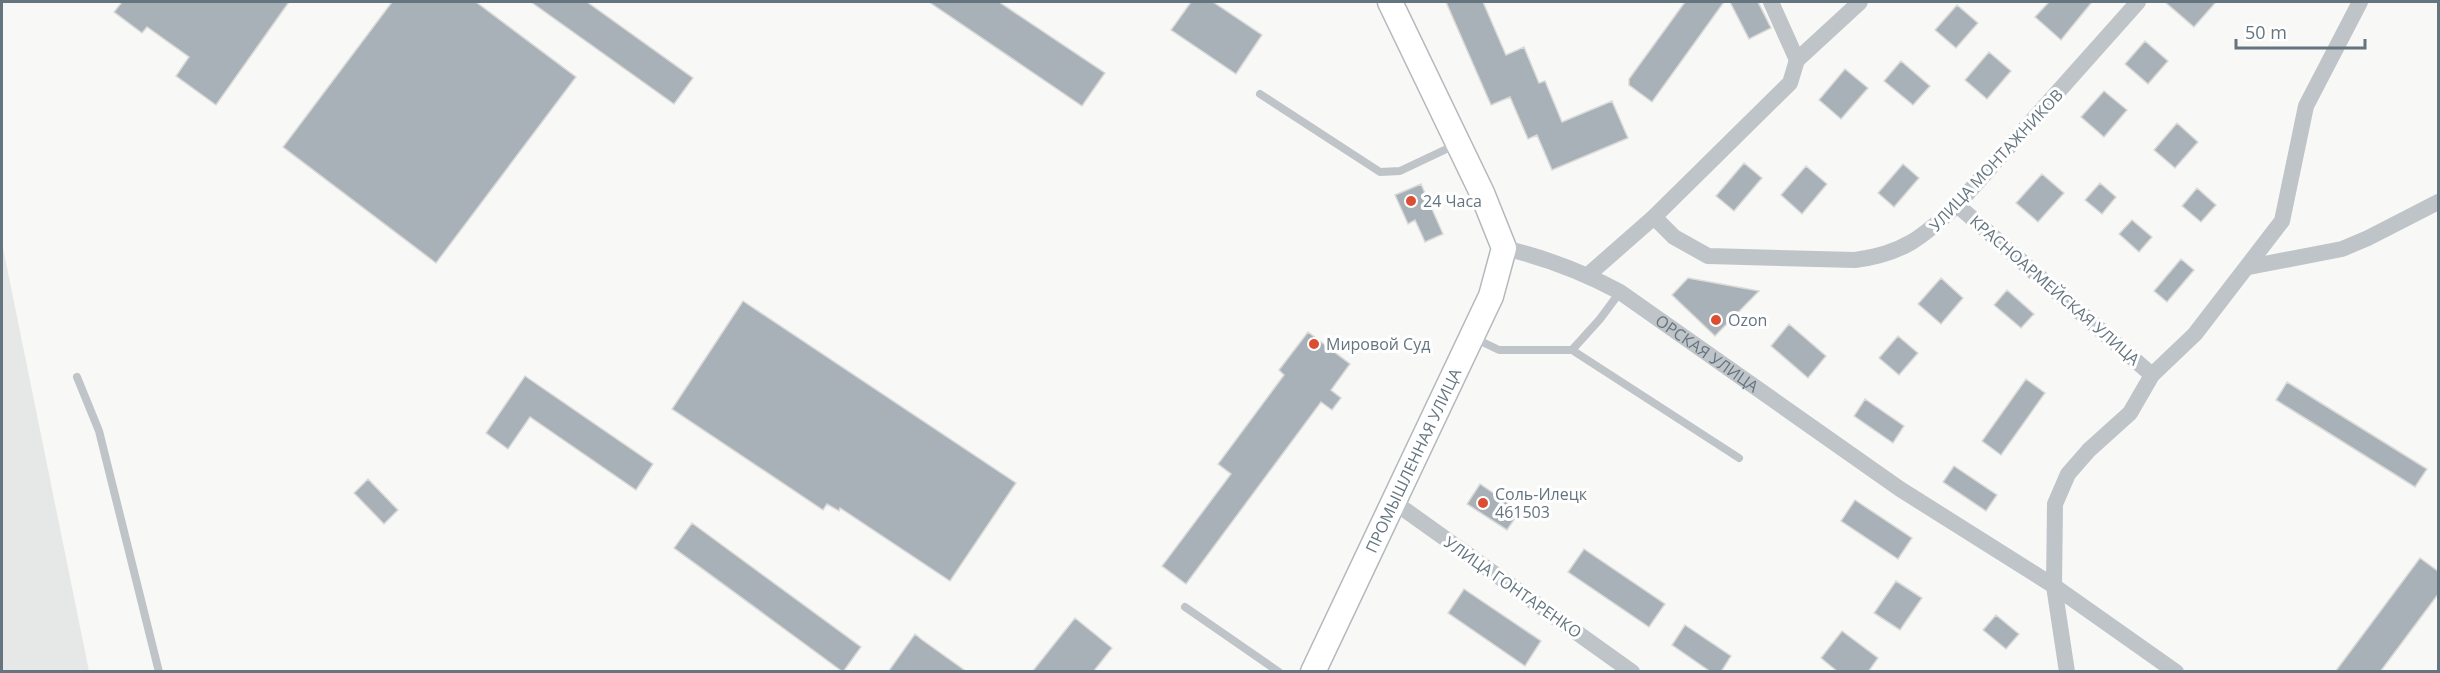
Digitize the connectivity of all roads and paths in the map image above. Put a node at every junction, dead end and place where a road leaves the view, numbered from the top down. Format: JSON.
{"nodes":[{"id":1,"x":1389,"y":2,"type":"edge"},
{"id":2,"x":1771,"y":2,"type":"edge"},
{"id":3,"x":1860,"y":2,"type":"edge"},
{"id":4,"x":2138,"y":2,"type":"edge"},
{"id":5,"x":2360,"y":2,"type":"edge"},
{"id":6,"x":1796,"y":66,"type":"junction"},
{"id":7,"x":1260,"y":94,"type":"dead end"},
{"id":8,"x":1458,"y":144,"type":"junction"},
{"id":9,"x":2439,"y":202,"type":"edge"},
{"id":10,"x":1957,"y":205,"type":"junction"},
{"id":11,"x":1654,"y":217,"type":"junction"},
{"id":12,"x":1504,"y":248,"type":"junction"},
{"id":13,"x":2249,"y":267,"type":"junction"},
{"id":14,"x":1588,"y":275,"type":"junction"},
{"id":15,"x":1620,"y":291,"type":"junction"},
{"id":16,"x":1472,"y":337,"type":"junction"},
{"id":17,"x":1572,"y":350,"type":"junction"},
{"id":18,"x":2152,"y":375,"type":"junction"},
{"id":19,"x":77,"y":377,"type":"dead end"},
{"id":20,"x":1738,"y":458,"type":"dead end"},
{"id":21,"x":1394,"y":502,"type":"junction"},
{"id":22,"x":2054,"y":586,"type":"junction"},
{"id":23,"x":1185,"y":607,"type":"dead end"},
{"id":24,"x":159,"y":672,"type":"edge"},
{"id":25,"x":1279,"y":672,"type":"edge"},
{"id":26,"x":1313,"y":672,"type":"edge"},
{"id":27,"x":1632,"y":672,"type":"edge"},
{"id":28,"x":2067,"y":672,"type":"edge"},
{"id":29,"x":2176,"y":672,"type":"edge"}],
"edges":[{"from":1,"to":8,"type":"street"},
{"from":2,"to":6,"type":"street"},
{"from":3,"to":6,"type":"street"},
{"from":4,"to":10,"type":"street","name":"УЛИЦА МОНТАЖНИКОВ"},
{"from":5,"to":13,"type":"street"},
{"from":6,"to":11,"type":"street"},
{"from":7,"to":8,"type":"lane"},
{"from":8,"to":12,"type":"street"},
{"from":9,"to":13,"type":"street"},
{"from":10,"to":11,"type":"street","name":"УЛИЦА МОНТАЖНИКОВ"},
{"from":10,"to":18,"type":"street","name":"КРАСНОАРМЕЙСКАЯ УЛИЦА"},
{"from":11,"to":14,"type":"street"},
{"from":12,"to":14,"type":"street","name":"ОРСКАЯ УЛИЦА"},
{"from":12,"to":16,"type":"street","name":"ПРОМЫШЛЕННАЯ УЛИЦА"},
{"from":13,"to":18,"type":"street"},
{"from":14,"to":15,"type":"street","name":"ОРСКАЯ УЛИЦА"},
{"from":15,"to":17,"type":"lane"},
{"from":15,"to":22,"type":"street","name":"ОРСКАЯ УЛИЦА"},
{"from":16,"to":17,"type":"lane"},
{"from":16,"to":21,"type":"street","name":"ПРОМЫШЛЕННАЯ УЛИЦА"},
{"from":17,"to":20,"type":"lane"},
{"from":18,"to":22,"type":"street"},
{"from":19,"to":24,"type":"lane"},
{"from":21,"to":26,"type":"street","name":"ПРОМЫШЛЕННАЯ УЛИЦА"},
{"from":21,"to":27,"type":"street","name":"УЛИЦА ГОНТАРЕНКО"},
{"from":22,"to":28,"type":"street"},
{"from":22,"to":29,"type":"street","name":"ОРСКАЯ УЛИЦА"},
{"from":23,"to":25,"type":"lane"}]}
